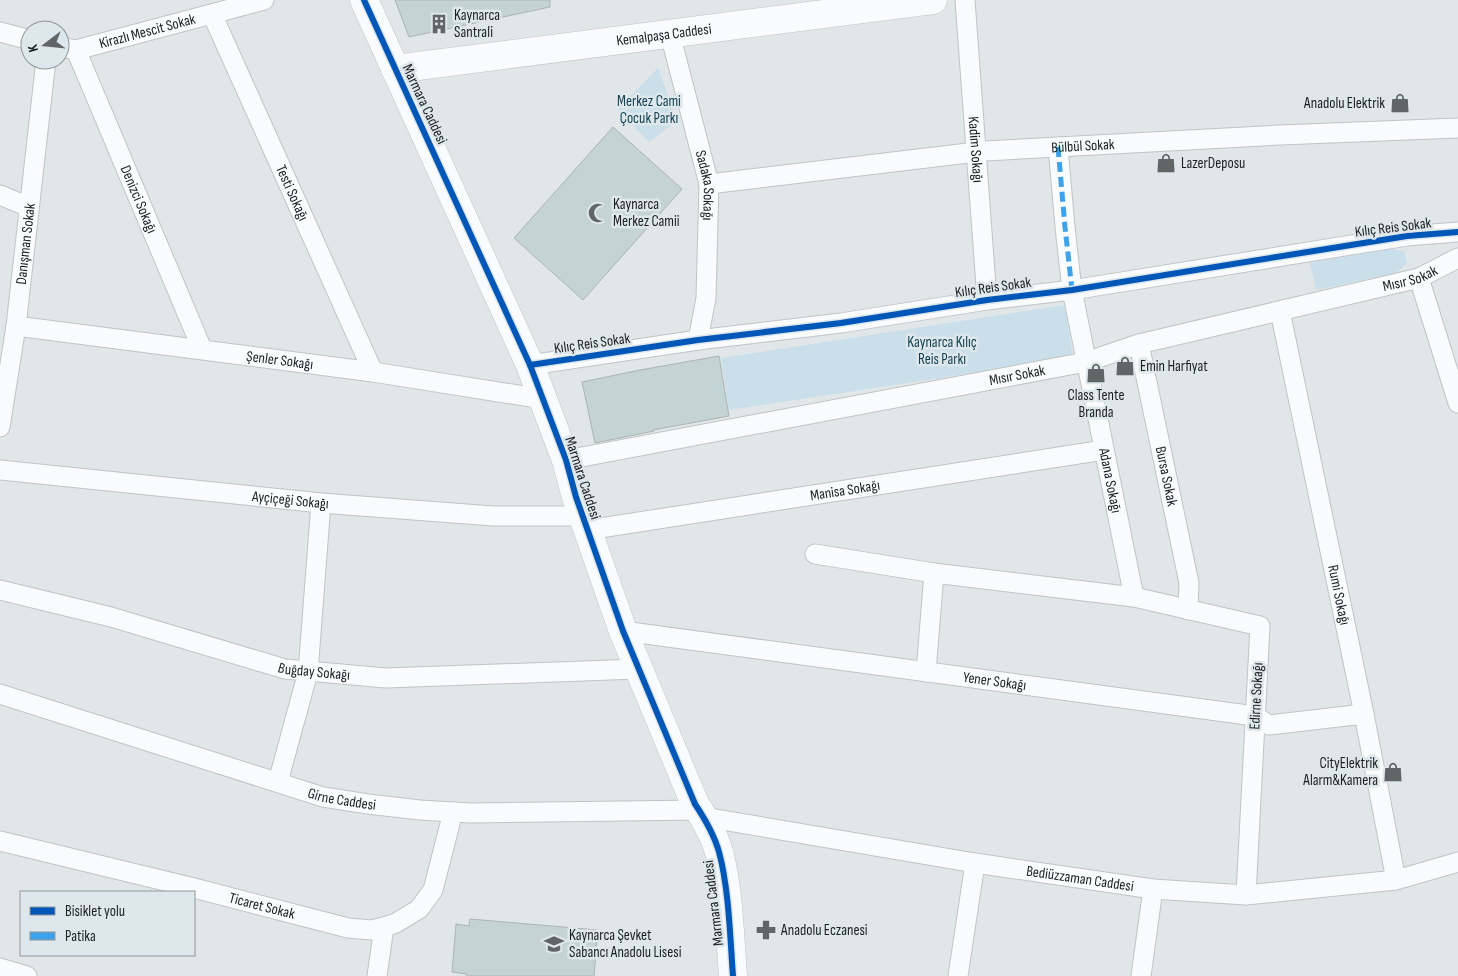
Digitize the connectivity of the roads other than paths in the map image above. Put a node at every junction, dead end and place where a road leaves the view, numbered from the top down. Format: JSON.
{"nodes":[{"id":1,"x":264,"y":0,"type":"edge"},
{"id":2,"x":364,"y":0,"type":"edge"},
{"id":3,"x":933,"y":0,"type":"edge"},
{"id":4,"x":965,"y":0,"type":"edge"},
{"id":5,"x":212,"y":14,"type":"junction"},
{"id":6,"x":0,"y":32,"type":"edge"},
{"id":7,"x":670,"y":34,"type":"junction"},
{"id":8,"x":20,"y":37,"type":"edge"},
{"id":9,"x":70,"y":49,"type":"edge"},
{"id":10,"x":70,"y":53,"type":"edge"},
{"id":11,"x":395,"y":69,"type":"junction"},
{"id":12,"x":45,"y":70,"type":"edge"},
{"id":13,"x":1458,"y":128,"type":"edge"},
{"id":14,"x":1058,"y":147,"type":"junction"},
{"id":15,"x":976,"y":152,"type":"junction"},
{"id":16,"x":709,"y":184,"type":"junction"},
{"id":17,"x":0,"y":195,"type":"edge"},
{"id":18,"x":29,"y":207,"type":"junction"},
{"id":19,"x":1458,"y":232,"type":"edge"},
{"id":20,"x":1458,"y":258,"type":"edge"},
{"id":21,"x":1420,"y":278,"type":"junction"},
{"id":22,"x":1072,"y":290,"type":"junction"},
{"id":23,"x":987,"y":300,"type":"junction"},
{"id":24,"x":1280,"y":311,"type":"junction"},
{"id":25,"x":16,"y":326,"type":"junction"},
{"id":26,"x":698,"y":340,"type":"junction"},
{"id":27,"x":1139,"y":344,"type":"junction"},
{"id":28,"x":202,"y":349,"type":"junction"},
{"id":29,"x":1086,"y":362,"type":"junction"},
{"id":30,"x":530,"y":365,"type":"junction"},
{"id":31,"x":373,"y":372,"type":"junction"},
{"id":32,"x":543,"y":399,"type":"junction"},
{"id":33,"x":1458,"y":404,"type":"edge"},
{"id":34,"x":0,"y":427,"type":"edge"},
{"id":35,"x":1104,"y":450,"type":"junction"},
{"id":36,"x":566,"y":460,"type":"junction"},
{"id":37,"x":0,"y":470,"type":"edge"},
{"id":38,"x":321,"y":503,"type":"junction"},
{"id":39,"x":585,"y":523,"type":"junction"},
{"id":40,"x":815,"y":554,"type":"dead end"},
{"id":41,"x":934,"y":573,"type":"junction"},
{"id":42,"x":0,"y":590,"type":"edge"},
{"id":43,"x":1134,"y":597,"type":"junction"},
{"id":44,"x":1188,"y":610,"type":"junction"},
{"id":45,"x":623,"y":631,"type":"junction"},
{"id":46,"x":638,"y":669,"type":"junction"},
{"id":47,"x":308,"y":672,"type":"junction"},
{"id":48,"x":926,"y":672,"type":"junction"},
{"id":49,"x":0,"y":694,"type":"edge"},
{"id":50,"x":1364,"y":714,"type":"junction"},
{"id":51,"x":1255,"y":716,"type":"junction"},
{"id":52,"x":278,"y":782,"type":"junction"},
{"id":53,"x":453,"y":812,"type":"junction"},
{"id":54,"x":702,"y":814,"type":"junction"},
{"id":55,"x":0,"y":841,"type":"edge"},
{"id":56,"x":1458,"y":862,"type":"edge"},
{"id":57,"x":975,"y":863,"type":"junction"},
{"id":58,"x":1396,"y":880,"type":"junction"},
{"id":59,"x":1153,"y":889,"type":"junction"},
{"id":60,"x":1246,"y":895,"type":"junction"},
{"id":61,"x":384,"y":927,"type":"junction"},
{"id":62,"x":0,"y":968,"type":"edge"},
{"id":63,"x":27,"y":976,"type":"edge"},
{"id":64,"x":377,"y":976,"type":"edge"},
{"id":65,"x":733,"y":976,"type":"edge"},
{"id":66,"x":958,"y":976,"type":"edge"},
{"id":67,"x":1141,"y":976,"type":"edge"}],
"edges":[{"from":1,"to":5,"type":"street","name":"Kirazlı Mescit Sokak"},
{"from":2,"to":11,"type":"street","name":"Marmara Caddesi"},
{"from":3,"to":7,"type":"street","name":"Kemalpaşa Caddesi"},
{"from":4,"to":15,"type":"street","name":"Kadim Sokağı"},
{"from":5,"to":9,"type":"street","name":"Kirazlı Mescit Sokak"},
{"from":5,"to":31,"type":"street","name":"Testi Sokağı"},
{"from":6,"to":8,"type":"street"},
{"from":7,"to":11,"type":"street","name":"Kemalpaşa Caddesi"},
{"from":7,"to":16,"type":"street","name":"Sadaka Sokağı"},
{"from":10,"to":28,"type":"street","name":"Denizci Sokağı"},
{"from":11,"to":30,"type":"street","name":"Marmara Caddesi"},
{"from":12,"to":18,"type":"street","name":"Danışman Sokak"},
{"from":13,"to":14,"type":"street","name":"Bülbül Sokak"},
{"from":14,"to":15,"type":"street","name":"Bülbül Sokak"},
{"from":14,"to":22,"type":"street","name":"Adana Sokağı"},
{"from":15,"to":16,"type":"street","name":"Bülbül Sokak"},
{"from":15,"to":23,"type":"street","name":"Kadim Sokağı"},
{"from":16,"to":26,"type":"street","name":"Sadaka Sokağı"},
{"from":17,"to":18,"type":"street"},
{"from":18,"to":25,"type":"street","name":"Danışman Sokak"},
{"from":19,"to":22,"type":"street","name":"Kılıç Reis Sokak"},
{"from":20,"to":21,"type":"street","name":"Mısır Sokak"},
{"from":21,"to":24,"type":"street","name":"Mısır Sokak"},
{"from":21,"to":33,"type":"street"},
{"from":22,"to":23,"type":"street","name":"Kılıç Reis Sokak"},
{"from":22,"to":29,"type":"street","name":"Adana Sokağı"},
{"from":23,"to":26,"type":"street","name":"Kılıç Reis Sokak"},
{"from":24,"to":27,"type":"street","name":"Mısır Sokak"},
{"from":24,"to":50,"type":"street","name":"Rumi Sokağı"},
{"from":25,"to":28,"type":"street","name":"Şenler Sokağı"},
{"from":25,"to":34,"type":"street","name":"Danışman Sokak"},
{"from":26,"to":30,"type":"street","name":"Kılıç Reis Sokak"},
{"from":27,"to":29,"type":"street","name":"Mısır Sokak"},
{"from":27,"to":44,"type":"street","name":"Bursa Sokak"},
{"from":28,"to":31,"type":"street","name":"Şenler Sokağı"},
{"from":29,"to":35,"type":"street","name":"Adana Sokağı"},
{"from":29,"to":36,"type":"street","name":"Mısır Sokak"},
{"from":30,"to":32,"type":"street","name":"Marmara Caddesi"},
{"from":31,"to":32,"type":"street","name":"Şenler Sokağı"},
{"from":32,"to":36,"type":"street","name":"Marmara Caddesi"},
{"from":35,"to":39,"type":"street","name":"Manisa Sokağı"},
{"from":35,"to":43,"type":"street","name":"Adana Sokağı"},
{"from":36,"to":39,"type":"street","name":"Marmara Caddesi"},
{"from":37,"to":38,"type":"street","name":"Ayçiçeği Sokağı"},
{"from":38,"to":39,"type":"street","name":"Ayçiçeği Sokağı"},
{"from":38,"to":47,"type":"street"},
{"from":39,"to":45,"type":"street","name":"Marmara Caddesi"},
{"from":40,"to":41,"type":"street","name":"Edirne Sokağı"},
{"from":41,"to":43,"type":"street","name":"Edirne Sokağı"},
{"from":41,"to":48,"type":"street"},
{"from":42,"to":47,"type":"street","name":"Buğday Sokağı"},
{"from":43,"to":44,"type":"street","name":"Edirne Sokağı"},
{"from":44,"to":51,"type":"street","name":"Edirne Sokağı"},
{"from":45,"to":46,"type":"street","name":"Marmara Caddesi"},
{"from":45,"to":48,"type":"street","name":"Yener Sokağı"},
{"from":46,"to":47,"type":"street","name":"Buğday Sokağı"},
{"from":46,"to":54,"type":"street","name":"Marmara Caddesi"},
{"from":47,"to":52,"type":"street"},
{"from":48,"to":51,"type":"street","name":"Yener Sokağı"},
{"from":49,"to":52,"type":"street","name":"Girne Caddesi"},
{"from":50,"to":51,"type":"street","name":"Yener Sokağı"},
{"from":50,"to":58,"type":"street","name":"Rumi Sokağı"},
{"from":51,"to":60,"type":"street","name":"Edirne Sokağı"},
{"from":52,"to":53,"type":"street","name":"Girne Caddesi"},
{"from":53,"to":54,"type":"street","name":"Girne Caddesi"},
{"from":53,"to":61,"type":"street","name":"Ticaret Sokak"},
{"from":54,"to":57,"type":"street","name":"Bediüzzaman Caddesi"},
{"from":54,"to":65,"type":"street","name":"Marmara Caddesi"},
{"from":55,"to":61,"type":"street","name":"Ticaret Sokak"},
{"from":56,"to":58,"type":"street","name":"Bediüzzaman Caddesi"},
{"from":57,"to":59,"type":"street","name":"Bediüzzaman Caddesi"},
{"from":57,"to":66,"type":"street"},
{"from":58,"to":60,"type":"street","name":"Bediüzzaman Caddesi"},
{"from":59,"to":60,"type":"street","name":"Bediüzzaman Caddesi"},
{"from":59,"to":67,"type":"street"},
{"from":61,"to":64,"type":"street"},
{"from":62,"to":63,"type":"street"}]}
